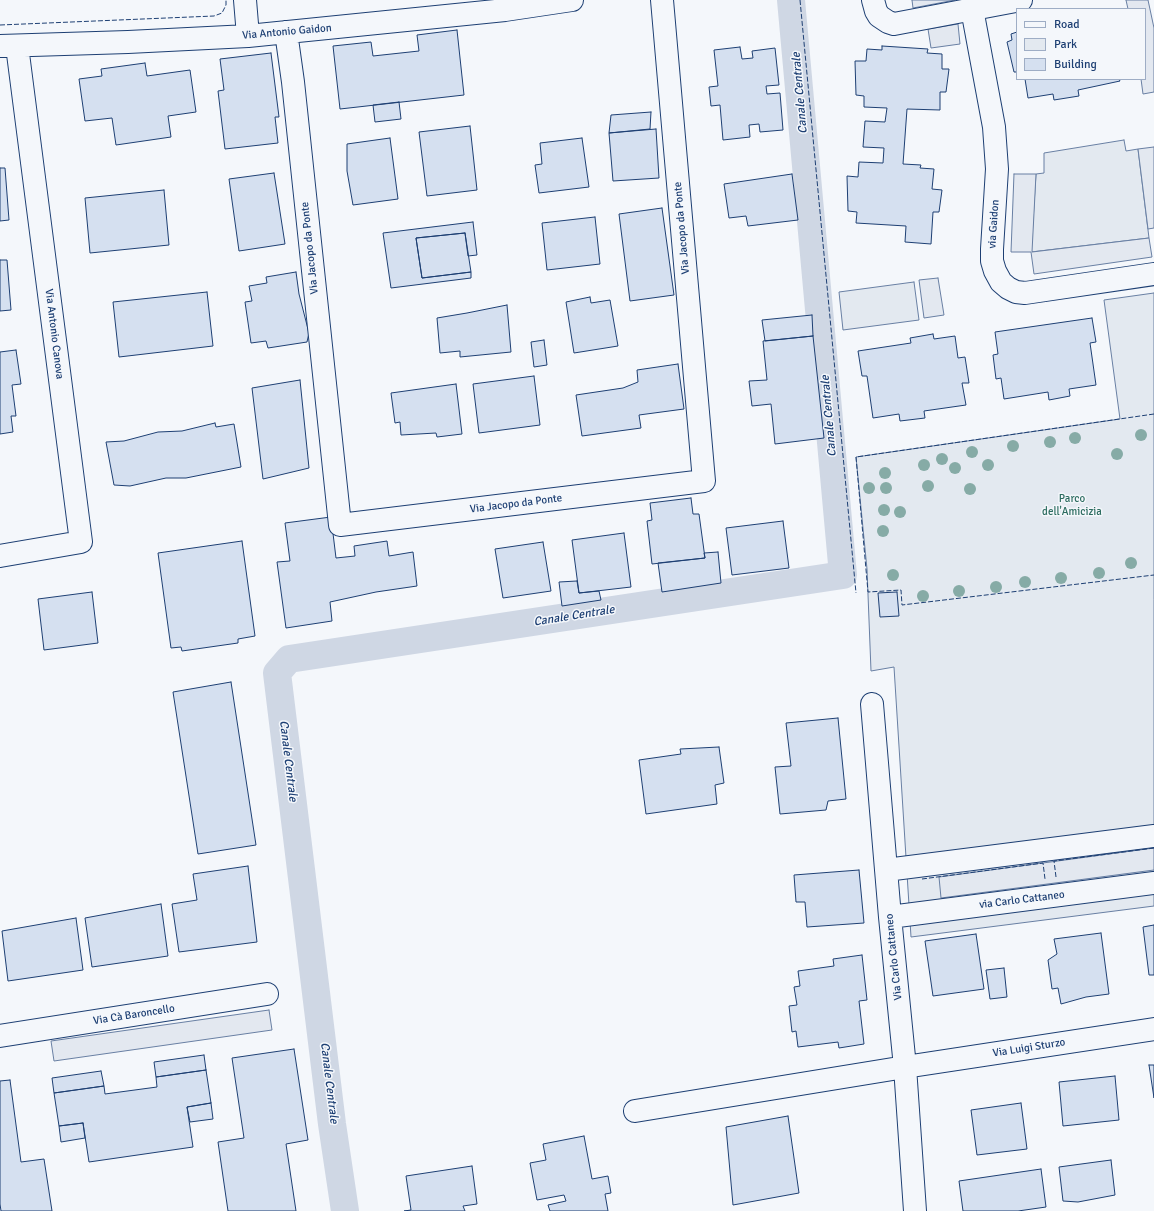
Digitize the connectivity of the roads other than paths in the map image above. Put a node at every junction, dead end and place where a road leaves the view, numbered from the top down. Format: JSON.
{"nodes":[{"id":1,"x":245,"y":0,"type":"edge"},
{"id":2,"x":572,"y":0,"type":"edge"},
{"id":3,"x":662,"y":0,"type":"edge"},
{"id":4,"x":873,"y":0,"type":"edge"},
{"id":5,"x":1021,"y":0,"type":"edge"},
{"id":6,"x":972,"y":9,"type":"junction"},
{"id":7,"x":286,"y":32,"type":"junction"},
{"id":8,"x":248,"y":36,"type":"junction"},
{"id":9,"x":8,"y":46,"type":"edge"},
{"id":10,"x":1154,"y":274,"type":"edge"},
{"id":11,"x":0,"y":556,"type":"edge"},
{"id":12,"x":872,"y":704,"type":"dead end"},
{"id":13,"x":1154,"y":836,"type":"edge"},
{"id":14,"x":886,"y":870,"type":"junction"},
{"id":15,"x":1154,"y":883,"type":"edge"},
{"id":16,"x":890,"y":917,"type":"junction"},
{"id":17,"x":267,"y":994,"type":"dead end"},
{"id":18,"x":1154,"y":1029,"type":"edge"},
{"id":19,"x":0,"y":1036,"type":"edge"},
{"id":20,"x":905,"y":1067,"type":"junction"},
{"id":21,"x":635,"y":1111,"type":"dead end"},
{"id":22,"x":915,"y":1211,"type":"edge"}],
"edges":[{"from":1,"to":8,"type":"street"},
{"from":2,"to":7,"type":"street","name":"Via Antonio Gaidon"},
{"from":3,"to":7,"type":"street","name":"Via Jacopo da Ponte"},
{"from":4,"to":6,"type":"street"},
{"from":5,"to":6,"type":"street"},
{"from":6,"to":10,"type":"street","name":"via Gaidon"},
{"from":7,"to":8,"type":"street","name":"Via Antonio Gaidon"},
{"from":8,"to":9,"type":"street","name":"Via Antonio Gaidon"},
{"from":9,"to":11,"type":"street","name":"Via Antonio Canova"},
{"from":12,"to":14,"type":"street","name":"Via Carlo Cattaneo"},
{"from":13,"to":14,"type":"street"},
{"from":14,"to":16,"type":"street","name":"Via Carlo Cattaneo"},
{"from":15,"to":16,"type":"street","name":"via Carlo Cattaneo"},
{"from":16,"to":20,"type":"street","name":"Via Carlo Cattaneo"},
{"from":17,"to":19,"type":"street","name":"Via Cà Baroncello"},
{"from":18,"to":20,"type":"street","name":"Via Luigi Sturzo"},
{"from":20,"to":21,"type":"street","name":"Via Luigi Sturzo"},
{"from":20,"to":22,"type":"street","name":"Via Carlo Cattaneo"}]}
